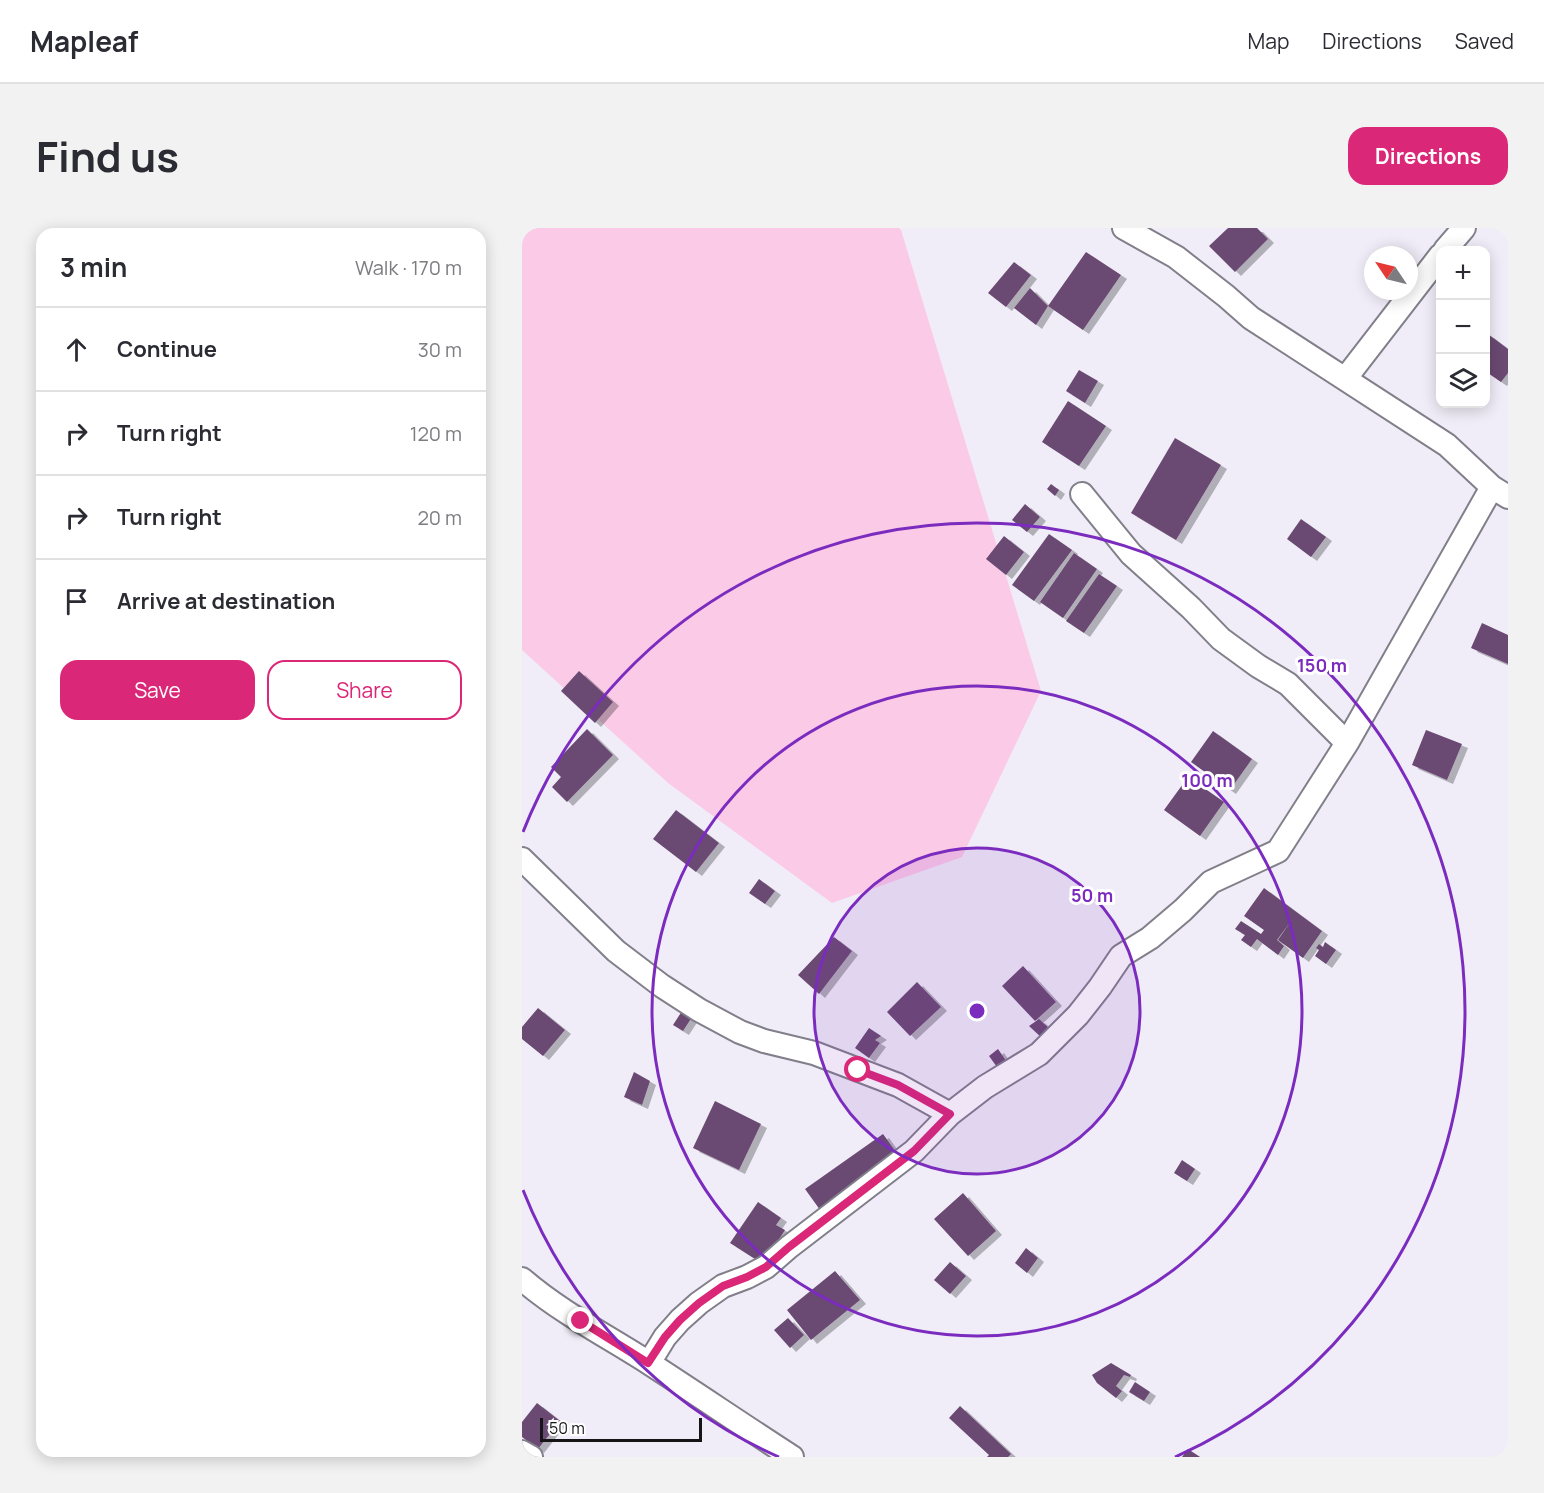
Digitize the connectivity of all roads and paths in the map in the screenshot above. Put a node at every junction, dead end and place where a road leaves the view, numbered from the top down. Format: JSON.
{"nodes":[{"id":1,"x":1464,"y":228,"type":"edge"},
{"id":2,"x":1132,"y":230,"type":"edge"},
{"id":3,"x":1448,"y":246,"type":"edge"},
{"id":4,"x":1436,"y":261,"type":"edge"},
{"id":5,"x":1345,"y":379,"type":"junction"},
{"id":6,"x":1500,"y":492,"type":"edge"},
{"id":7,"x":1082,"y":494,"type":"dead end"},
{"id":8,"x":1347,"y":743,"type":"junction"},
{"id":9,"x":522,"y":859,"type":"edge"},
{"id":10,"x":950,"y":1114,"type":"junction"},
{"id":11,"x":522,"y":1279,"type":"edge"},
{"id":12,"x":648,"y":1363,"type":"junction"},
{"id":13,"x":522,"y":1452,"type":"edge"},
{"id":14,"x":531,"y":1457,"type":"edge"},
{"id":15,"x":792,"y":1457,"type":"edge"}],
"edges":[{"from":1,"to":3,"type":"street"},
{"from":2,"to":5,"type":"street"},
{"from":4,"to":5,"type":"street"},
{"from":5,"to":6,"type":"street"},
{"from":6,"to":8,"type":"street"},
{"from":7,"to":8,"type":"street"},
{"from":8,"to":10,"type":"street"},
{"from":9,"to":10,"type":"street"},
{"from":10,"to":12,"type":"street"},
{"from":11,"to":12,"type":"street"},
{"from":12,"to":15,"type":"street"},
{"from":13,"to":14,"type":"street"}]}
